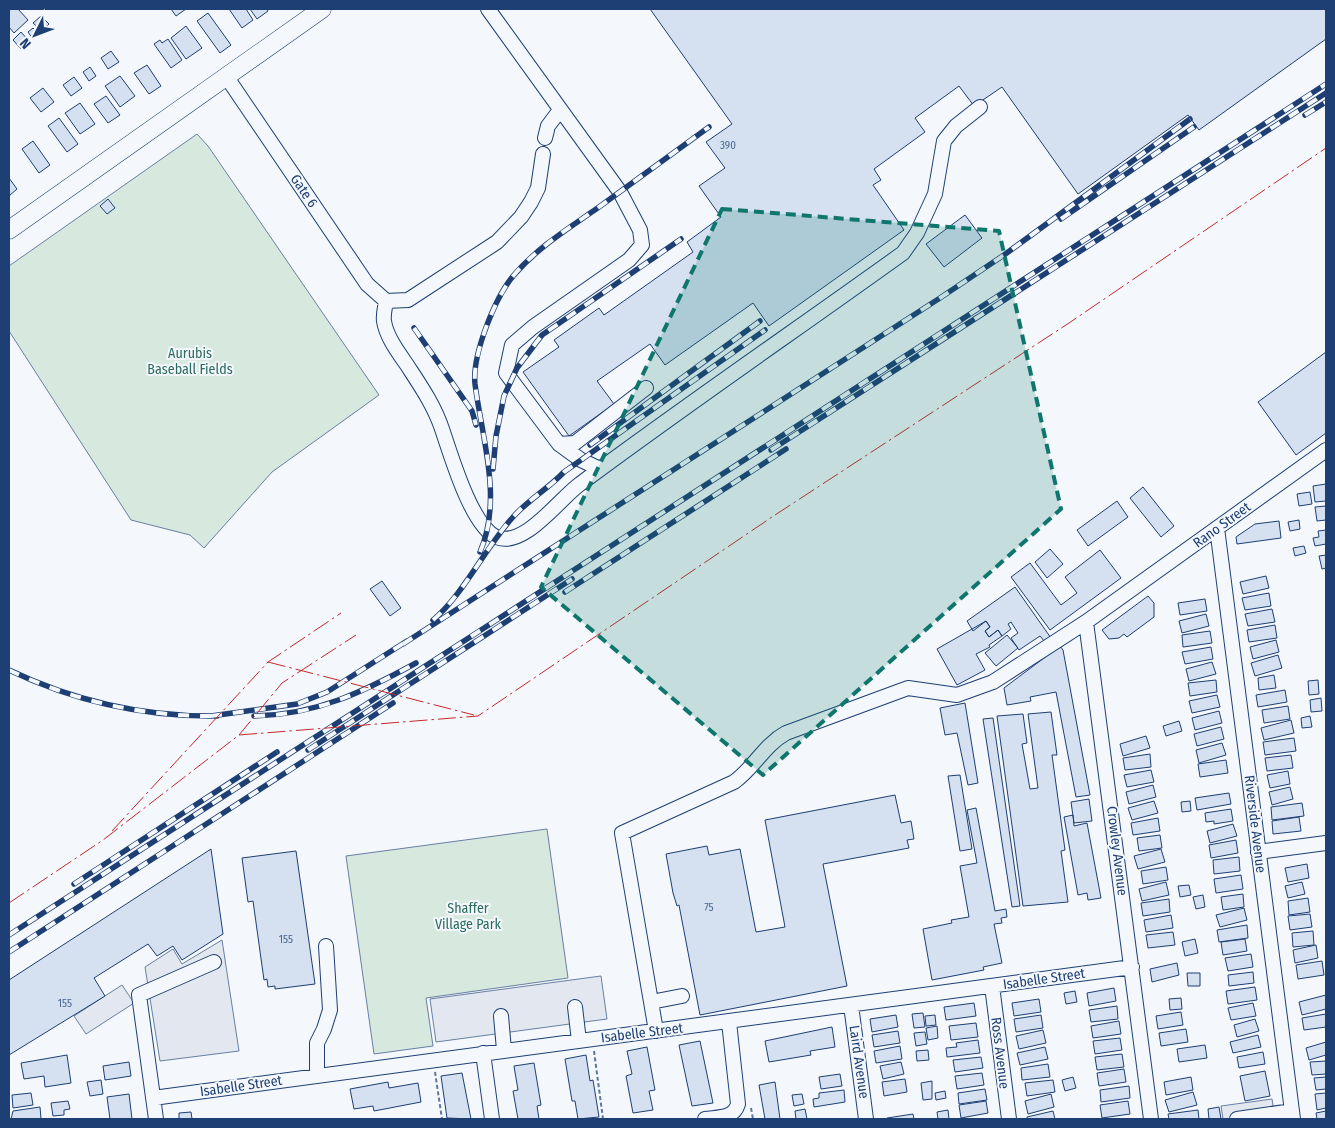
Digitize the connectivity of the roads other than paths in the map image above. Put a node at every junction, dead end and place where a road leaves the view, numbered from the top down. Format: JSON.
{"nodes":[{"id":1,"x":322,"y":9,"type":"edge"},
{"id":2,"x":488,"y":9,"type":"edge"},
{"id":3,"x":226,"y":76,"type":"junction"},
{"id":4,"x":980,"y":107,"type":"dead end"},
{"id":5,"x":560,"y":110,"type":"junction"},
{"id":6,"x":545,"y":138,"type":"dead end"},
{"id":7,"x":543,"y":154,"type":"dead end"},
{"id":8,"x":9,"y":230,"type":"edge"},
{"id":9,"x":386,"y":302,"type":"junction"},
{"id":10,"x":646,"y":388,"type":"dead end"},
{"id":11,"x":559,"y":444,"type":"junction"},
{"id":12,"x":1326,"y":450,"type":"edge"},
{"id":13,"x":600,"y":469,"type":"junction"},
{"id":14,"x":1217,"y":528,"type":"junction"},
{"id":15,"x":1086,"y":622,"type":"junction"},
{"id":16,"x":1326,"y":844,"type":"edge"},
{"id":17,"x":1258,"y":852,"type":"junction"},
{"id":18,"x":326,"y":946,"type":"dead end"},
{"id":19,"x":214,"y":962,"type":"dead end"},
{"id":20,"x":1132,"y":967,"type":"junction"},
{"id":21,"x":992,"y":986,"type":"junction"},
{"id":22,"x":682,"y":996,"type":"dead end"},
{"id":23,"x":651,"y":1002,"type":"junction"},
{"id":24,"x":851,"y":1005,"type":"junction"},
{"id":25,"x":575,"y":1007,"type":"dead end"},
{"id":26,"x":501,"y":1016,"type":"dead end"},
{"id":27,"x":729,"y":1022,"type":"junction"},
{"id":28,"x":656,"y":1031,"type":"junction"},
{"id":29,"x":579,"y":1041,"type":"junction"},
{"id":30,"x":504,"y":1050,"type":"junction"},
{"id":31,"x":483,"y":1053,"type":"junction"},
{"id":32,"x":317,"y":1075,"type":"junction"},
{"id":33,"x":153,"y":1098,"type":"junction"},
{"id":34,"x":1292,"y":1115,"type":"edge"},
{"id":35,"x":156,"y":1119,"type":"edge"},
{"id":36,"x":492,"y":1119,"type":"edge"},
{"id":37,"x":704,"y":1119,"type":"edge"},
{"id":38,"x":866,"y":1119,"type":"edge"},
{"id":39,"x":1009,"y":1119,"type":"edge"},
{"id":40,"x":1152,"y":1119,"type":"edge"},
{"id":41,"x":1237,"y":1119,"type":"edge"}],
"edges":[{"from":1,"to":3,"type":"main road"},
{"from":2,"to":5,"type":"street"},
{"from":3,"to":8,"type":"main road"},
{"from":3,"to":9,"type":"street","name":"Gate 6"},
{"from":4,"to":13,"type":"street"},
{"from":5,"to":6,"type":"street"},
{"from":5,"to":11,"type":"street"},
{"from":7,"to":9,"type":"street"},
{"from":9,"to":13,"type":"street"},
{"from":10,"to":11,"type":"street"},
{"from":11,"to":13,"type":"street"},
{"from":12,"to":14,"type":"street","name":"Rano Street"},
{"from":14,"to":15,"type":"street","name":"Rano Street"},
{"from":14,"to":17,"type":"street","name":"Riverside Avenue"},
{"from":15,"to":20,"type":"street","name":"Crowley Avenue"},
{"from":15,"to":23,"type":"street"},
{"from":16,"to":17,"type":"street"},
{"from":17,"to":34,"type":"street","name":"Riverside Avenue"},
{"from":18,"to":32,"type":"street"},
{"from":19,"to":33,"type":"street"},
{"from":20,"to":21,"type":"street","name":"Isabelle Street"},
{"from":20,"to":40,"type":"street","name":"Crowley Avenue"},
{"from":21,"to":24,"type":"street","name":"Isabelle Street"},
{"from":21,"to":39,"type":"street","name":"Ross Avenue"},
{"from":22,"to":23,"type":"street"},
{"from":23,"to":28,"type":"street"},
{"from":24,"to":27,"type":"street","name":"Isabelle Street"},
{"from":24,"to":38,"type":"street","name":"Laird Avenue"},
{"from":25,"to":29,"type":"street"},
{"from":26,"to":30,"type":"street"},
{"from":27,"to":28,"type":"street","name":"Isabelle Street"},
{"from":27,"to":37,"type":"street"},
{"from":28,"to":29,"type":"street","name":"Isabelle Street"},
{"from":29,"to":30,"type":"street","name":"Isabelle Street"},
{"from":30,"to":31,"type":"street","name":"Isabelle Street"},
{"from":31,"to":32,"type":"street","name":"Isabelle Street"},
{"from":31,"to":36,"type":"street"},
{"from":32,"to":33,"type":"street","name":"Isabelle Street"},
{"from":33,"to":35,"type":"street"},
{"from":34,"to":41,"type":"street"}]}
